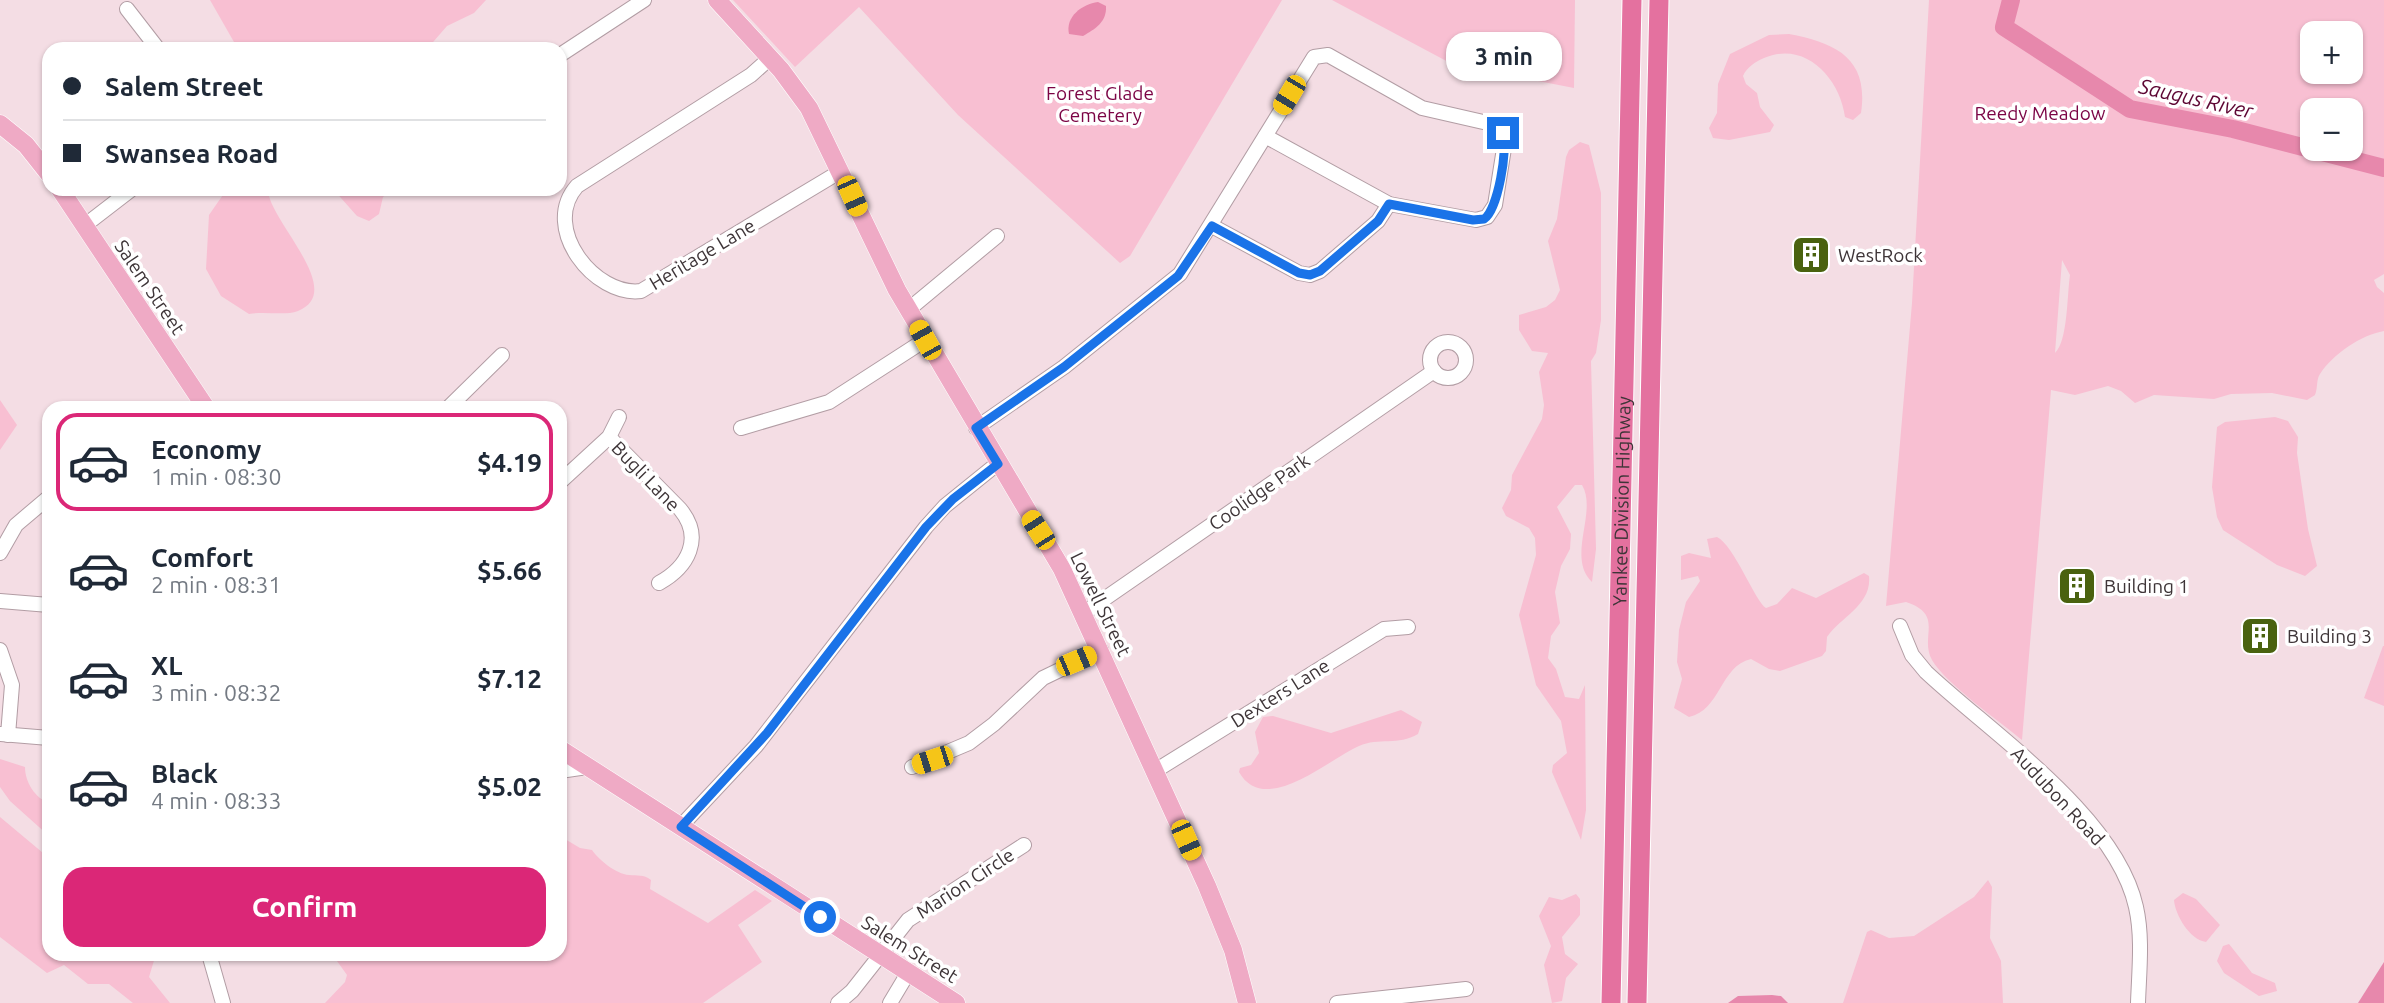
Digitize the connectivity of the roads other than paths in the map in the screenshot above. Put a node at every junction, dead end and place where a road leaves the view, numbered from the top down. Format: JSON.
{"nodes":[{"id":1,"x":643,"y":0,"type":"edge"},
{"id":2,"x":717,"y":0,"type":"edge"},
{"id":3,"x":1632,"y":0,"type":"edge"},
{"id":4,"x":1659,"y":0,"type":"edge"},
{"id":5,"x":127,"y":9,"type":"dead end"},
{"id":6,"x":153,"y":42,"type":"edge"},
{"id":7,"x":567,"y":50,"type":"edge"},
{"id":8,"x":770,"y":58,"type":"junction"},
{"id":9,"x":0,"y":124,"type":"edge"},
{"id":10,"x":1265,"y":136,"type":"junction"},
{"id":11,"x":42,"y":165,"type":"edge"},
{"id":12,"x":841,"y":171,"type":"junction"},
{"id":13,"x":65,"y":196,"type":"edge"},
{"id":14,"x":123,"y":196,"type":"edge"},
{"id":15,"x":1389,"y":204,"type":"junction"},
{"id":16,"x":84,"y":226,"type":"junction"},
{"id":17,"x":1212,"y":226,"type":"junction"},
{"id":18,"x":997,"y":236,"type":"dead end"},
{"id":19,"x":908,"y":310,"type":"junction"},
{"id":20,"x":925,"y":340,"type":"junction"},
{"id":21,"x":502,"y":355,"type":"dead end"},
{"id":22,"x":1434,"y":371,"type":"dead end"},
{"id":23,"x":201,"y":401,"type":"edge"},
{"id":24,"x":455,"y":401,"type":"edge"},
{"id":25,"x":620,"y":416,"type":"dead end"},
{"id":26,"x":741,"y":428,"type":"dead end"},
{"id":27,"x":976,"y":428,"type":"junction"},
{"id":28,"x":609,"y":437,"type":"junction"},
{"id":29,"x":998,"y":464,"type":"junction"},
{"id":30,"x":567,"y":476,"type":"edge"},
{"id":31,"x":42,"y":503,"type":"edge"},
{"id":32,"x":0,"y":553,"type":"edge"},
{"id":33,"x":659,"y":583,"type":"dead end"},
{"id":34,"x":0,"y":601,"type":"edge"},
{"id":35,"x":42,"y":604,"type":"edge"},
{"id":36,"x":1084,"y":613,"type":"junction"},
{"id":37,"x":1900,"y":626,"type":"dead end"},
{"id":38,"x":1408,"y":627,"type":"dead end"},
{"id":39,"x":0,"y":650,"type":"edge"},
{"id":40,"x":1101,"y":650,"type":"junction"},
{"id":41,"x":4,"y":734,"type":"edge"},
{"id":42,"x":42,"y":737,"type":"edge"},
{"id":43,"x":567,"y":754,"type":"edge"},
{"id":44,"x":587,"y":767,"type":"junction"},
{"id":45,"x":912,"y":767,"type":"dead end"},
{"id":46,"x":567,"y":768,"type":"edge"},
{"id":47,"x":1154,"y":771,"type":"junction"},
{"id":48,"x":681,"y":827,"type":"junction"},
{"id":49,"x":1024,"y":845,"type":"dead end"},
{"id":50,"x":880,"y":955,"type":"junction"},
{"id":51,"x":211,"y":961,"type":"edge"},
{"id":52,"x":908,"y":973,"type":"junction"},
{"id":53,"x":1466,"y":989,"type":"dead end"},
{"id":54,"x":223,"y":1003,"type":"edge"},
{"id":55,"x":838,"y":1003,"type":"edge"},
{"id":56,"x":890,"y":1003,"type":"edge"},
{"id":57,"x":956,"y":1003,"type":"edge"},
{"id":58,"x":1247,"y":1003,"type":"edge"},
{"id":59,"x":1337,"y":1003,"type":"edge"},
{"id":60,"x":1611,"y":1003,"type":"edge"},
{"id":61,"x":1637,"y":1003,"type":"edge"},
{"id":62,"x":2138,"y":1003,"type":"edge"}],
"edges":[{"from":1,"to":7,"type":"street"},
{"from":2,"to":8,"type":"main road","name":"Lowell Street"},
{"from":3,"to":60,"type":"highway","name":"Yankee Division Highway"},
{"from":4,"to":61,"type":"highway","name":"Yankee Division Highway"},
{"from":5,"to":6,"type":"street"},
{"from":8,"to":12,"type":"main road","name":"Lowell Street"},
{"from":8,"to":12,"type":"street","name":"Heritage Lane"},
{"from":9,"to":11,"type":"main road"},
{"from":10,"to":15,"type":"street"},
{"from":10,"to":15,"type":"street"},
{"from":10,"to":17,"type":"street"},
{"from":12,"to":19,"type":"main road","name":"Lowell Street"},
{"from":13,"to":16,"type":"main road","name":"Salem Street"},
{"from":14,"to":16,"type":"street"},
{"from":15,"to":17,"type":"street"},
{"from":16,"to":23,"type":"main road","name":"Salem Street"},
{"from":17,"to":27,"type":"street"},
{"from":18,"to":19,"type":"street"},
{"from":19,"to":20,"type":"main road","name":"Lowell Street"},
{"from":20,"to":26,"type":"street"},
{"from":20,"to":27,"type":"main road","name":"Lowell Street"},
{"from":21,"to":24,"type":"street"},
{"from":22,"to":36,"type":"street","name":"Coolidge Park"},
{"from":25,"to":28,"type":"street"},
{"from":27,"to":29,"type":"main road","name":"Lowell Street"},
{"from":28,"to":30,"type":"street"},
{"from":28,"to":33,"type":"street","name":"Bugli Lane"},
{"from":29,"to":36,"type":"main road","name":"Lowell Street"},
{"from":29,"to":48,"type":"street"},
{"from":31,"to":32,"type":"street"},
{"from":34,"to":35,"type":"street"},
{"from":36,"to":40,"type":"main road","name":"Lowell Street"},
{"from":37,"to":62,"type":"street","name":"Audubon Road"},
{"from":38,"to":47,"type":"street","name":"Dexters Lane"},
{"from":39,"to":41,"type":"street"},
{"from":40,"to":45,"type":"street"},
{"from":40,"to":47,"type":"main road","name":"Lowell Street"},
{"from":41,"to":42,"type":"street"},
{"from":43,"to":44,"type":"main road","name":"Salem Street"},
{"from":44,"to":46,"type":"street"},
{"from":44,"to":48,"type":"main road","name":"Salem Street"},
{"from":47,"to":58,"type":"main road","name":"Lowell Street"},
{"from":48,"to":50,"type":"main road","name":"Salem Street"},
{"from":49,"to":50,"type":"street","name":"Marion Circle"},
{"from":50,"to":52,"type":"main road","name":"Salem Street"},
{"from":50,"to":55,"type":"street","name":"Marion Circle"},
{"from":51,"to":54,"type":"street"},
{"from":52,"to":56,"type":"street"},
{"from":52,"to":57,"type":"main road","name":"Salem Street"},
{"from":53,"to":59,"type":"street"}]}
